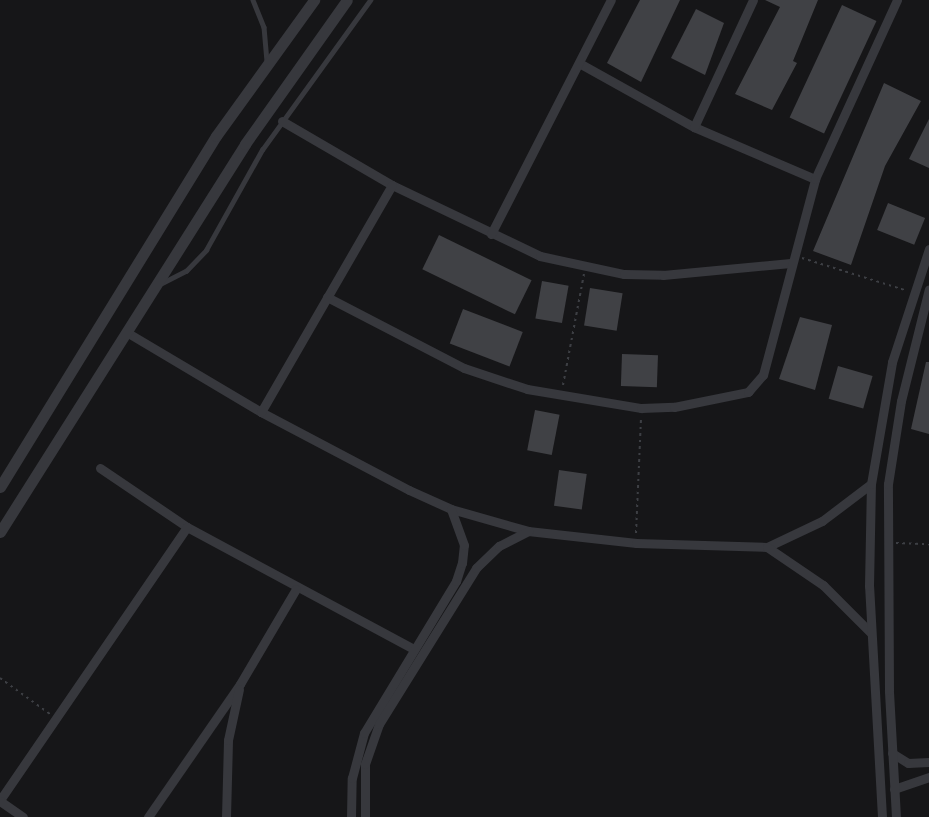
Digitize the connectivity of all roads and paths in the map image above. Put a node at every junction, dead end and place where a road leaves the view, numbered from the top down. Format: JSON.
{"nodes":[{"id":1,"x":252,"y":0,"type":"edge"},
{"id":2,"x":314,"y":0,"type":"edge"},
{"id":3,"x":347,"y":0,"type":"edge"},
{"id":4,"x":370,"y":0,"type":"edge"},
{"id":5,"x":611,"y":0,"type":"edge"},
{"id":6,"x":753,"y":0,"type":"edge"},
{"id":7,"x":897,"y":0,"type":"edge"},
{"id":8,"x":579,"y":63,"type":"junction"},
{"id":9,"x":267,"y":66,"type":"junction"},
{"id":10,"x":282,"y":121,"type":"junction"},
{"id":11,"x":694,"y":127,"type":"junction"},
{"id":12,"x":815,"y":179,"type":"junction"},
{"id":13,"x":392,"y":185,"type":"junction"},
{"id":14,"x":491,"y":234,"type":"junction"},
{"id":15,"x":929,"y":249,"type":"edge"},
{"id":16,"x":791,"y":259,"type":"junction"},
{"id":17,"x":586,"y":267,"type":"junction"},
{"id":18,"x":156,"y":286,"type":"junction"},
{"id":19,"x":929,"y":289,"type":"edge"},
{"id":20,"x":912,"y":292,"type":"junction"},
{"id":21,"x":327,"y":297,"type":"junction"},
{"id":22,"x":128,"y":333,"type":"junction"},
{"id":23,"x":561,"y":395,"type":"junction"},
{"id":24,"x":884,"y":397,"type":"junction"},
{"id":25,"x":900,"y":401,"type":"junction"},
{"id":26,"x":641,"y":408,"type":"junction"},
{"id":27,"x":261,"y":412,"type":"junction"},
{"id":28,"x":100,"y":468,"type":"dead end"},
{"id":29,"x":871,"y":484,"type":"junction"},
{"id":30,"x":0,"y":487,"type":"edge"},
{"id":31,"x":451,"y":510,"type":"junction"},
{"id":32,"x":187,"y":527,"type":"junction"},
{"id":33,"x":528,"y":531,"type":"junction"},
{"id":34,"x":0,"y":532,"type":"edge"},
{"id":35,"x":886,"y":542,"type":"junction"},
{"id":36,"x":636,"y":543,"type":"junction"},
{"id":37,"x":929,"y":544,"type":"edge"},
{"id":38,"x":767,"y":547,"type":"junction"},
{"id":39,"x":460,"y":583,"type":"junction"},
{"id":40,"x":296,"y":589,"type":"junction"},
{"id":41,"x":871,"y":633,"type":"junction"},
{"id":42,"x":414,"y":648,"type":"junction"},
{"id":43,"x":0,"y":678,"type":"edge"},
{"id":44,"x":240,"y":684,"type":"junction"},
{"id":45,"x":874,"y":690,"type":"junction"},
{"id":46,"x":889,"y":690,"type":"junction"},
{"id":47,"x":58,"y":719,"type":"junction"},
{"id":48,"x":892,"y":753,"type":"junction"},
{"id":49,"x":929,"y":762,"type":"edge"},
{"id":50,"x":929,"y":776,"type":"edge"},
{"id":51,"x":894,"y":789,"type":"junction"},
{"id":52,"x":0,"y":801,"type":"edge"},
{"id":53,"x":23,"y":817,"type":"edge"},
{"id":54,"x":148,"y":817,"type":"edge"},
{"id":55,"x":226,"y":817,"type":"edge"},
{"id":56,"x":351,"y":817,"type":"edge"},
{"id":57,"x":365,"y":817,"type":"edge"},
{"id":58,"x":882,"y":817,"type":"edge"},
{"id":59,"x":896,"y":817,"type":"edge"}],
"edges":[{"from":1,"to":9,"type":"lane"},
{"from":2,"to":9,"type":"street"},
{"from":3,"to":18,"type":"street"},
{"from":4,"to":10,"type":"lane"},
{"from":5,"to":8,"type":"street"},
{"from":6,"to":11,"type":"street"},
{"from":7,"to":12,"type":"street"},
{"from":8,"to":11,"type":"street"},
{"from":8,"to":14,"type":"street"},
{"from":9,"to":30,"type":"street"},
{"from":10,"to":13,"type":"street"},
{"from":10,"to":18,"type":"lane"},
{"from":11,"to":12,"type":"street"},
{"from":12,"to":16,"type":"street"},
{"from":13,"to":14,"type":"street"},
{"from":13,"to":21,"type":"street"},
{"from":14,"to":17,"type":"street"},
{"from":15,"to":20,"type":"street"},
{"from":16,"to":17,"type":"street"},
{"from":16,"to":20,"type":"path"},
{"from":16,"to":26,"type":"street"},
{"from":17,"to":23,"type":"path"},
{"from":18,"to":22,"type":"street"},
{"from":19,"to":25,"type":"street"},
{"from":20,"to":24,"type":"street"},
{"from":21,"to":23,"type":"street"},
{"from":21,"to":27,"type":"street"},
{"from":22,"to":27,"type":"street"},
{"from":22,"to":34,"type":"street"},
{"from":23,"to":26,"type":"street"},
{"from":24,"to":25,"type":"street"},
{"from":24,"to":29,"type":"street"},
{"from":25,"to":35,"type":"street"},
{"from":26,"to":36,"type":"path"},
{"from":27,"to":31,"type":"street"},
{"from":28,"to":32,"type":"street"},
{"from":29,"to":38,"type":"street"},
{"from":29,"to":41,"type":"street"},
{"from":31,"to":33,"type":"street"},
{"from":31,"to":39,"type":"street"},
{"from":32,"to":40,"type":"street"},
{"from":32,"to":47,"type":"street"},
{"from":33,"to":36,"type":"street"},
{"from":33,"to":39,"type":"street"},
{"from":35,"to":37,"type":"path"},
{"from":35,"to":46,"type":"street"},
{"from":36,"to":38,"type":"street"},
{"from":38,"to":41,"type":"street"},
{"from":39,"to":42,"type":"street"},
{"from":39,"to":57,"type":"street"},
{"from":40,"to":42,"type":"street"},
{"from":40,"to":44,"type":"street"},
{"from":41,"to":45,"type":"street"},
{"from":42,"to":56,"type":"street"},
{"from":43,"to":47,"type":"path"},
{"from":44,"to":54,"type":"street"},
{"from":44,"to":55,"type":"street"},
{"from":45,"to":46,"type":"street"},
{"from":45,"to":58,"type":"street"},
{"from":46,"to":48,"type":"street"},
{"from":47,"to":52,"type":"street"},
{"from":48,"to":49,"type":"street"},
{"from":48,"to":51,"type":"street"},
{"from":50,"to":51,"type":"street"},
{"from":51,"to":59,"type":"street"},
{"from":52,"to":53,"type":"street"}]}
